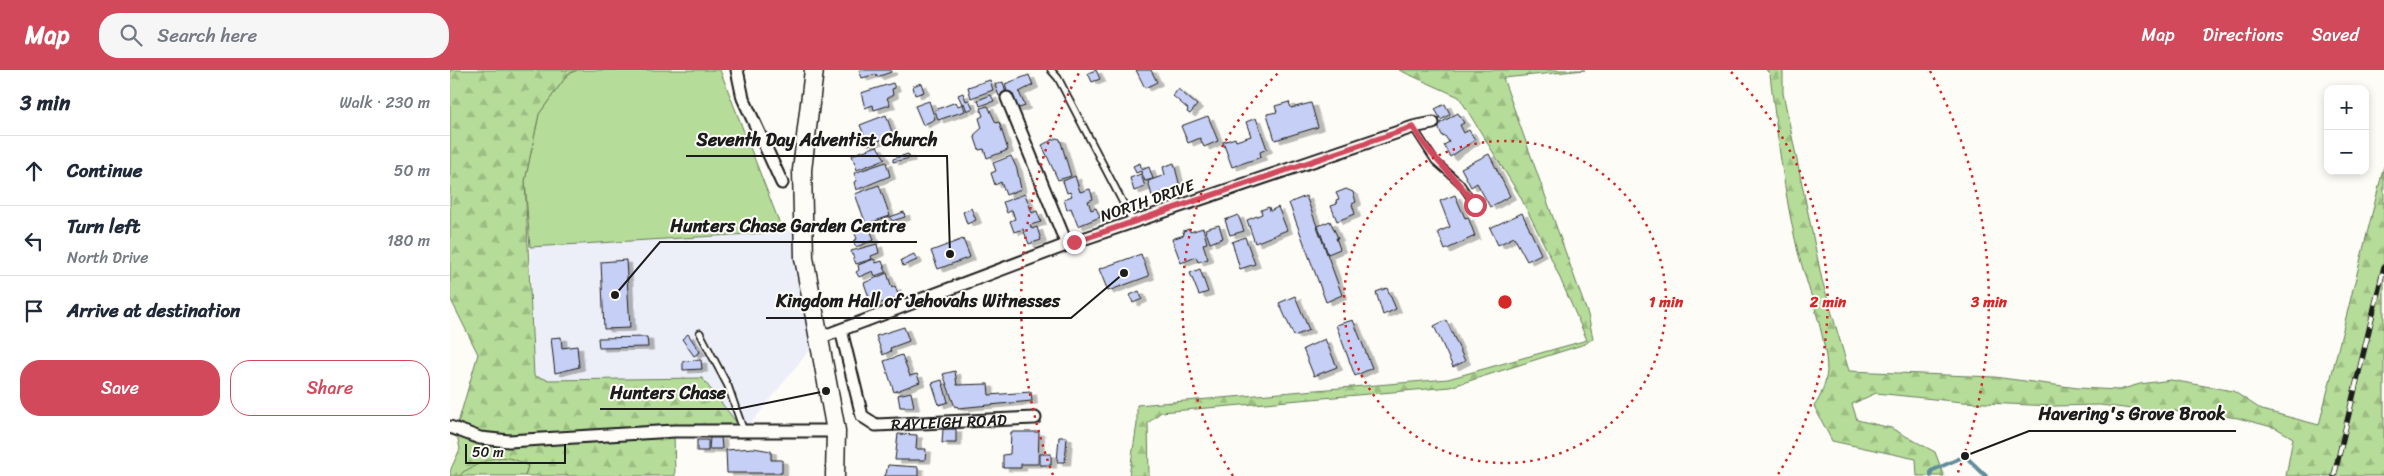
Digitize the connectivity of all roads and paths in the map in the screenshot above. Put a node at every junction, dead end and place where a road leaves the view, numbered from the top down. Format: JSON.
{"nodes":[{"id":1,"x":736,"y":70,"type":"edge"},
{"id":2,"x":814,"y":70,"type":"edge"},
{"id":3,"x":1051,"y":70,"type":"edge"},
{"id":4,"x":1007,"y":98,"type":"dead end"},
{"id":5,"x":1433,"y":123,"type":"dead end"},
{"id":6,"x":1413,"y":127,"type":"junction"},
{"id":7,"x":782,"y":184,"type":"dead end"},
{"id":8,"x":1475,"y":205,"type":"dead end"},
{"id":9,"x":1133,"y":222,"type":"junction"},
{"id":10,"x":1067,"y":245,"type":"junction"},
{"id":11,"x":841,"y":330,"type":"junction"},
{"id":12,"x":700,"y":333,"type":"dead end"},
{"id":13,"x":819,"y":338,"type":"junction"},
{"id":14,"x":1035,"y":418,"type":"dead end"},
{"id":15,"x":450,"y":427,"type":"edge"},
{"id":16,"x":836,"y":431,"type":"junction"},
{"id":17,"x":744,"y":432,"type":"junction"},
{"id":18,"x":835,"y":476,"type":"edge"}],
"edges":[{"from":1,"to":7,"type":"street"},
{"from":2,"to":13,"type":"main road"},
{"from":3,"to":9,"type":"lane"},
{"from":4,"to":10,"type":"street"},
{"from":5,"to":6,"type":"street","name":"NORTH DRIVE"},
{"from":6,"to":8,"type":"lane"},
{"from":6,"to":9,"type":"street","name":"NORTH DRIVE"},
{"from":9,"to":10,"type":"street","name":"NORTH DRIVE"},
{"from":10,"to":11,"type":"street","name":"NORTH DRIVE"},
{"from":11,"to":13,"type":"street","name":"NORTH DRIVE"},
{"from":11,"to":14,"type":"street","name":"RAYLEIGH ROAD"},
{"from":12,"to":17,"type":"lane"},
{"from":13,"to":16,"type":"main road"},
{"from":15,"to":17,"type":"street"},
{"from":16,"to":17,"type":"street"},
{"from":16,"to":18,"type":"main road"}]}
